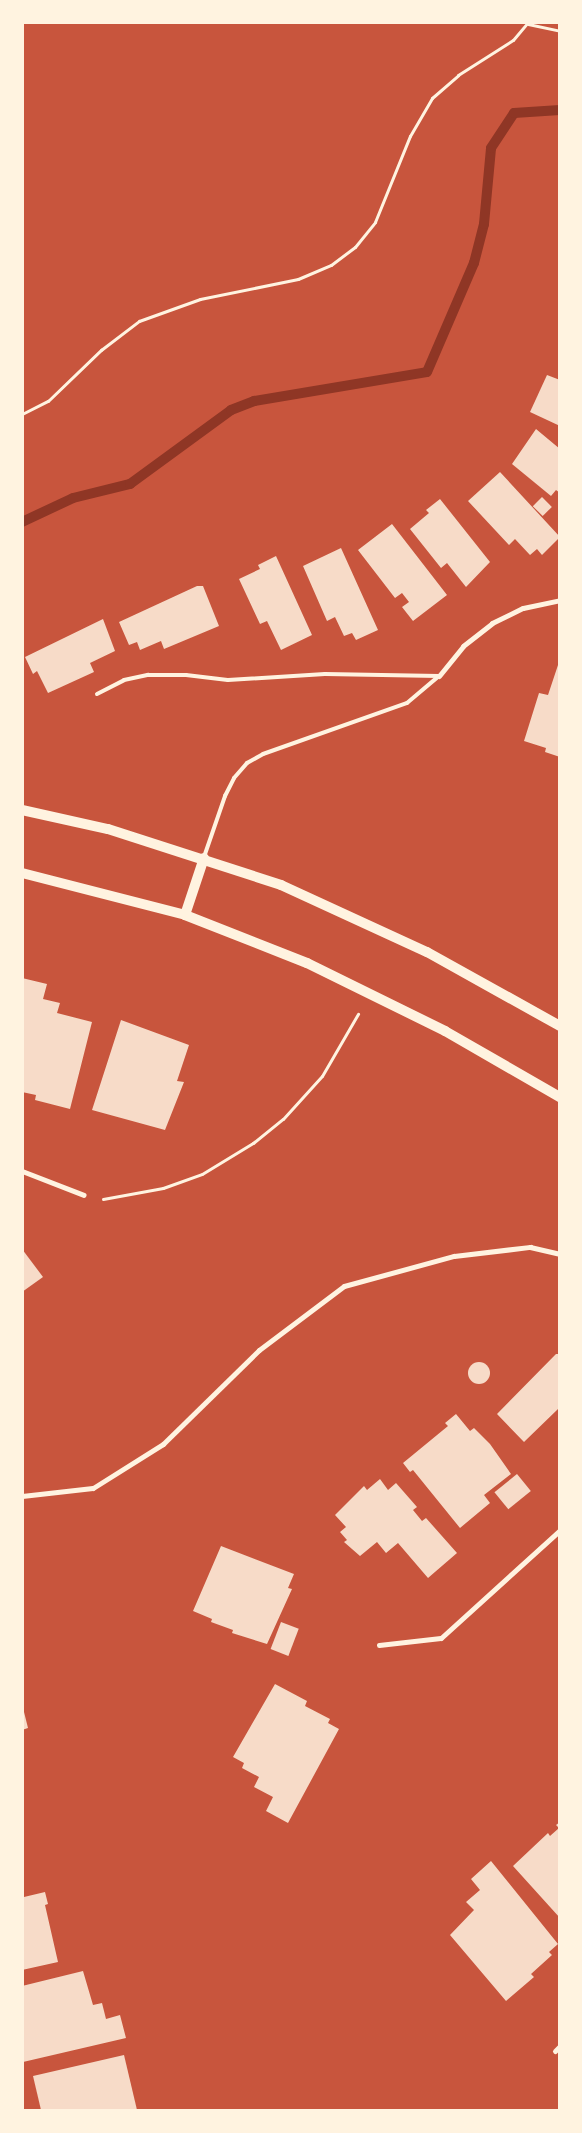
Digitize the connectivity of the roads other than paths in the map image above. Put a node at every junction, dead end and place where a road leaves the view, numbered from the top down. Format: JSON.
{"nodes":[{"id":1,"x":560,"y":600,"type":"edge"},
{"id":2,"x":439,"y":676,"type":"junction"},
{"id":3,"x":98,"y":694,"type":"dead end"},
{"id":4,"x":22,"y":810,"type":"edge"},
{"id":5,"x":204,"y":858,"type":"junction"},
{"id":6,"x":22,"y":873,"type":"edge"},
{"id":7,"x":185,"y":916,"type":"junction"},
{"id":8,"x":560,"y":1026,"type":"edge"},
{"id":9,"x":560,"y":1097,"type":"edge"},
{"id":10,"x":22,"y":1171,"type":"edge"},
{"id":11,"x":84,"y":1195,"type":"road end"},
{"id":12,"x":560,"y":1254,"type":"edge"},
{"id":13,"x":22,"y":1496,"type":"edge"},
{"id":14,"x":560,"y":1530,"type":"edge"},
{"id":15,"x":379,"y":1645,"type":"dead end"},
{"id":16,"x":560,"y":2046,"type":"edge"},
{"id":17,"x":555,"y":2051,"type":"dead end"}],
"edges":[{"from":1,"to":2,"type":"street"},
{"from":2,"to":3,"type":"lane"},
{"from":2,"to":5,"type":"lane"},
{"from":4,"to":5,"type":"main road"},
{"from":5,"to":7,"type":"main road"},
{"from":5,"to":8,"type":"main road"},
{"from":6,"to":7,"type":"main road"},
{"from":7,"to":9,"type":"main road"},
{"from":10,"to":11,"type":"street"},
{"from":12,"to":13,"type":"street"},
{"from":14,"to":15,"type":"street"},
{"from":16,"to":17,"type":"street"}]}
